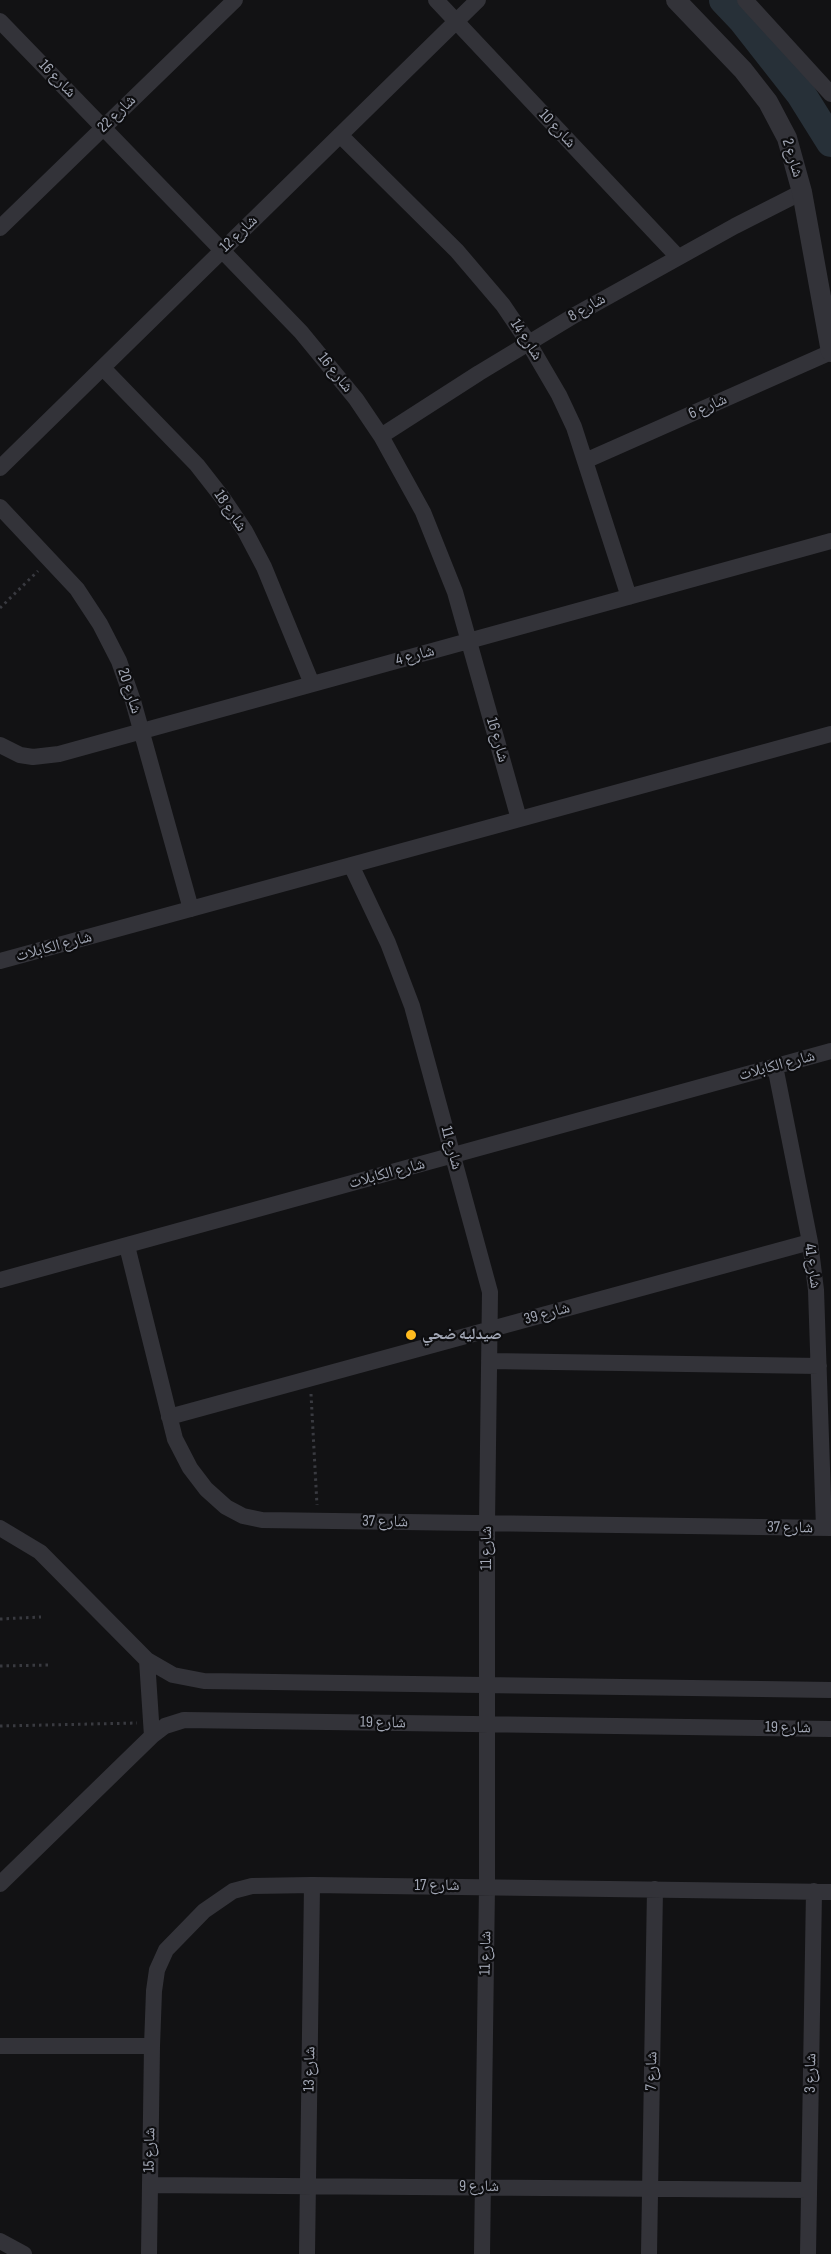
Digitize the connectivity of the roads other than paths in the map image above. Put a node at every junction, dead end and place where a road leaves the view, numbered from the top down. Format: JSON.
{"nodes":[{"id":1,"x":234,"y":0,"type":"edge"},
{"id":2,"x":436,"y":0,"type":"edge"},
{"id":3,"x":478,"y":0,"type":"edge"},
{"id":4,"x":676,"y":0,"type":"edge"},
{"id":5,"x":746,"y":0,"type":"edge"},
{"id":6,"x":0,"y":21,"type":"edge"},
{"id":7,"x":456,"y":21,"type":"junction"},
{"id":8,"x":831,"y":94,"type":"edge"},
{"id":9,"x":103,"y":127,"type":"junction"},
{"id":10,"x":340,"y":136,"type":"junction"},
{"id":11,"x":802,"y":192,"type":"junction"},
{"id":12,"x":0,"y":228,"type":"edge"},
{"id":13,"x":222,"y":250,"type":"junction"},
{"id":14,"x":678,"y":257,"type":"junction"},
{"id":15,"x":528,"y":342,"type":"junction"},
{"id":16,"x":831,"y":352,"type":"edge"},
{"id":17,"x":103,"y":368,"type":"junction"},
{"id":18,"x":380,"y":436,"type":"junction"},
{"id":19,"x":585,"y":461,"type":"junction"},
{"id":20,"x":0,"y":468,"type":"edge"},
{"id":21,"x":0,"y":507,"type":"edge"},
{"id":22,"x":831,"y":541,"type":"edge"},
{"id":23,"x":629,"y":597,"type":"junction"},
{"id":24,"x":469,"y":641,"type":"junction"},
{"id":25,"x":312,"y":684,"type":"junction"},
{"id":26,"x":142,"y":731,"type":"junction"},
{"id":27,"x":831,"y":734,"type":"edge"},
{"id":28,"x":0,"y":745,"type":"edge"},
{"id":29,"x":519,"y":818,"type":"junction"},
{"id":30,"x":351,"y":865,"type":"junction"},
{"id":31,"x":191,"y":909,"type":"junction"},
{"id":32,"x":0,"y":961,"type":"edge"},
{"id":33,"x":831,"y":1051,"type":"edge"},
{"id":34,"x":775,"y":1066,"type":"junction"},
{"id":35,"x":453,"y":1156,"type":"junction"},
{"id":36,"x":810,"y":1242,"type":"junction"},
{"id":37,"x":127,"y":1246,"type":"junction"},
{"id":38,"x":0,"y":1280,"type":"edge"},
{"id":39,"x":490,"y":1329,"type":"junction"},
{"id":40,"x":489,"y":1361,"type":"junction"},
{"id":41,"x":819,"y":1366,"type":"junction"},
{"id":42,"x":169,"y":1417,"type":"junction"},
{"id":43,"x":487,"y":1523,"type":"junction"},
{"id":44,"x":0,"y":1528,"type":"edge"},
{"id":45,"x":827,"y":1528,"type":"edge"},
{"id":46,"x":146,"y":1660,"type":"junction"},
{"id":47,"x":487,"y":1685,"type":"junction"},
{"id":48,"x":831,"y":1690,"type":"edge"},
{"id":49,"x":487,"y":1724,"type":"junction"},
{"id":50,"x":831,"y":1729,"type":"edge"},
{"id":51,"x":151,"y":1730,"type":"junction"},
{"id":52,"x":0,"y":1884,"type":"edge"},
{"id":53,"x":312,"y":1885,"type":"junction"},
{"id":54,"x":487,"y":1886,"type":"junction"},
{"id":55,"x":655,"y":1889,"type":"junction"},
{"id":56,"x":814,"y":1891,"type":"junction"},
{"id":57,"x":831,"y":1892,"type":"edge"},
{"id":58,"x":0,"y":2046,"type":"edge"},
{"id":59,"x":152,"y":2046,"type":"junction"},
{"id":60,"x":150,"y":2185,"type":"junction"},
{"id":61,"x":308,"y":2186,"type":"junction"},
{"id":62,"x":483,"y":2187,"type":"junction"},
{"id":63,"x":650,"y":2189,"type":"junction"},
{"id":64,"x":809,"y":2190,"type":"junction"},
{"id":65,"x":0,"y":2241,"type":"edge"},
{"id":66,"x":24,"y":2254,"type":"edge"},
{"id":67,"x":149,"y":2254,"type":"edge"},
{"id":68,"x":308,"y":2254,"type":"edge"},
{"id":69,"x":482,"y":2254,"type":"edge"},
{"id":70,"x":649,"y":2254,"type":"edge"},
{"id":71,"x":808,"y":2254,"type":"edge"}],
"edges":[{"from":1,"to":9,"type":"street","name":"شارع 22"},
{"from":2,"to":7,"type":"street","name":"شارع 10"},
{"from":3,"to":7,"type":"street","name":"شارع 12"},
{"from":4,"to":11,"type":"street","name":"شارع 2"},
{"from":5,"to":8,"type":"street"},
{"from":6,"to":9,"type":"street","name":"شارع 16"},
{"from":7,"to":10,"type":"street","name":"شارع 12"},
{"from":7,"to":14,"type":"street","name":"شارع 10"},
{"from":9,"to":12,"type":"street","name":"شارع 22"},
{"from":9,"to":13,"type":"street","name":"شارع 16"},
{"from":10,"to":13,"type":"street","name":"شارع 12"},
{"from":10,"to":15,"type":"street","name":"شارع 14"},
{"from":11,"to":14,"type":"street","name":"شارع 8"},
{"from":11,"to":16,"type":"street","name":"شارع 2"},
{"from":13,"to":17,"type":"street","name":"شارع 12"},
{"from":13,"to":18,"type":"street","name":"شارع 16"},
{"from":14,"to":15,"type":"street","name":"شارع 8"},
{"from":15,"to":18,"type":"street","name":"شارع 8"},
{"from":15,"to":19,"type":"street","name":"شارع 14"},
{"from":16,"to":19,"type":"street","name":"شارع 6"},
{"from":17,"to":20,"type":"street","name":"شارع 12"},
{"from":17,"to":25,"type":"street","name":"شارع 18"},
{"from":18,"to":24,"type":"street","name":"شارع 16"},
{"from":19,"to":23,"type":"street","name":"شارع 14"},
{"from":21,"to":26,"type":"street","name":"شارع 20"},
{"from":22,"to":23,"type":"street","name":"شارع 4"},
{"from":23,"to":24,"type":"street","name":"شارع 4"},
{"from":24,"to":25,"type":"street","name":"شارع 4"},
{"from":24,"to":29,"type":"street","name":"شارع 16"},
{"from":25,"to":26,"type":"street","name":"شارع 4"},
{"from":26,"to":28,"type":"street","name":"شارع 4"},
{"from":26,"to":31,"type":"street","name":"شارع 20"},
{"from":27,"to":29,"type":"street","name":"شارع الكابلات"},
{"from":29,"to":30,"type":"street","name":"شارع الكابلات"},
{"from":30,"to":31,"type":"street","name":"شارع الكابلات"},
{"from":30,"to":35,"type":"street","name":"شارع 11"},
{"from":31,"to":32,"type":"street","name":"شارع الكابلات"},
{"from":33,"to":34,"type":"street","name":"شارع الكابلات"},
{"from":34,"to":35,"type":"street","name":"شارع الكابلات"},
{"from":34,"to":36,"type":"street","name":"شارع 41"},
{"from":35,"to":37,"type":"street","name":"شارع الكابلات"},
{"from":35,"to":39,"type":"street","name":"شارع 11"},
{"from":36,"to":39,"type":"street","name":"شارع 39"},
{"from":36,"to":41,"type":"street","name":"شارع 41"},
{"from":37,"to":38,"type":"street","name":"شارع الكابلات"},
{"from":37,"to":42,"type":"street","name":"شارع 37"},
{"from":39,"to":40,"type":"street","name":"شارع 11"},
{"from":39,"to":42,"type":"street","name":"شارع 39"},
{"from":40,"to":41,"type":"street"},
{"from":40,"to":43,"type":"street","name":"شارع 11"},
{"from":41,"to":45,"type":"street","name":"شارع 41"},
{"from":42,"to":43,"type":"street","name":"شارع 37"},
{"from":43,"to":45,"type":"street","name":"شارع 37"},
{"from":43,"to":47,"type":"street","name":"شارع 11"},
{"from":44,"to":46,"type":"street"},
{"from":46,"to":47,"type":"street"},
{"from":46,"to":51,"type":"street"},
{"from":47,"to":48,"type":"street"},
{"from":47,"to":49,"type":"street","name":"شارع 11"},
{"from":49,"to":50,"type":"street","name":"شارع 19"},
{"from":49,"to":51,"type":"street","name":"شارع 19"},
{"from":49,"to":54,"type":"street","name":"شارع 11"},
{"from":51,"to":52,"type":"street","name":"شارع 19"},
{"from":53,"to":54,"type":"street","name":"شارع 17"},
{"from":53,"to":59,"type":"street","name":"شارع 17"},
{"from":53,"to":61,"type":"street","name":"شارع 13"},
{"from":54,"to":55,"type":"street","name":"شارع 17"},
{"from":54,"to":62,"type":"street","name":"شارع 11"},
{"from":55,"to":56,"type":"street","name":"شارع 17"},
{"from":55,"to":63,"type":"street","name":"شارع 7"},
{"from":56,"to":57,"type":"street","name":"شارع 17"},
{"from":56,"to":64,"type":"street","name":"شارع 3"},
{"from":58,"to":59,"type":"street"},
{"from":59,"to":60,"type":"street","name":"شارع 15"},
{"from":60,"to":61,"type":"street","name":"شارع 9"},
{"from":60,"to":67,"type":"street","name":"شارع 15"},
{"from":61,"to":62,"type":"street","name":"شارع 9"},
{"from":61,"to":68,"type":"street","name":"شارع 13"},
{"from":62,"to":63,"type":"street","name":"شارع 9"},
{"from":62,"to":69,"type":"street","name":"شارع 11"},
{"from":63,"to":64,"type":"street","name":"شارع 9"},
{"from":63,"to":70,"type":"street","name":"شارع 7"},
{"from":64,"to":71,"type":"street","name":"شارع 3"},
{"from":65,"to":66,"type":"street"}]}
